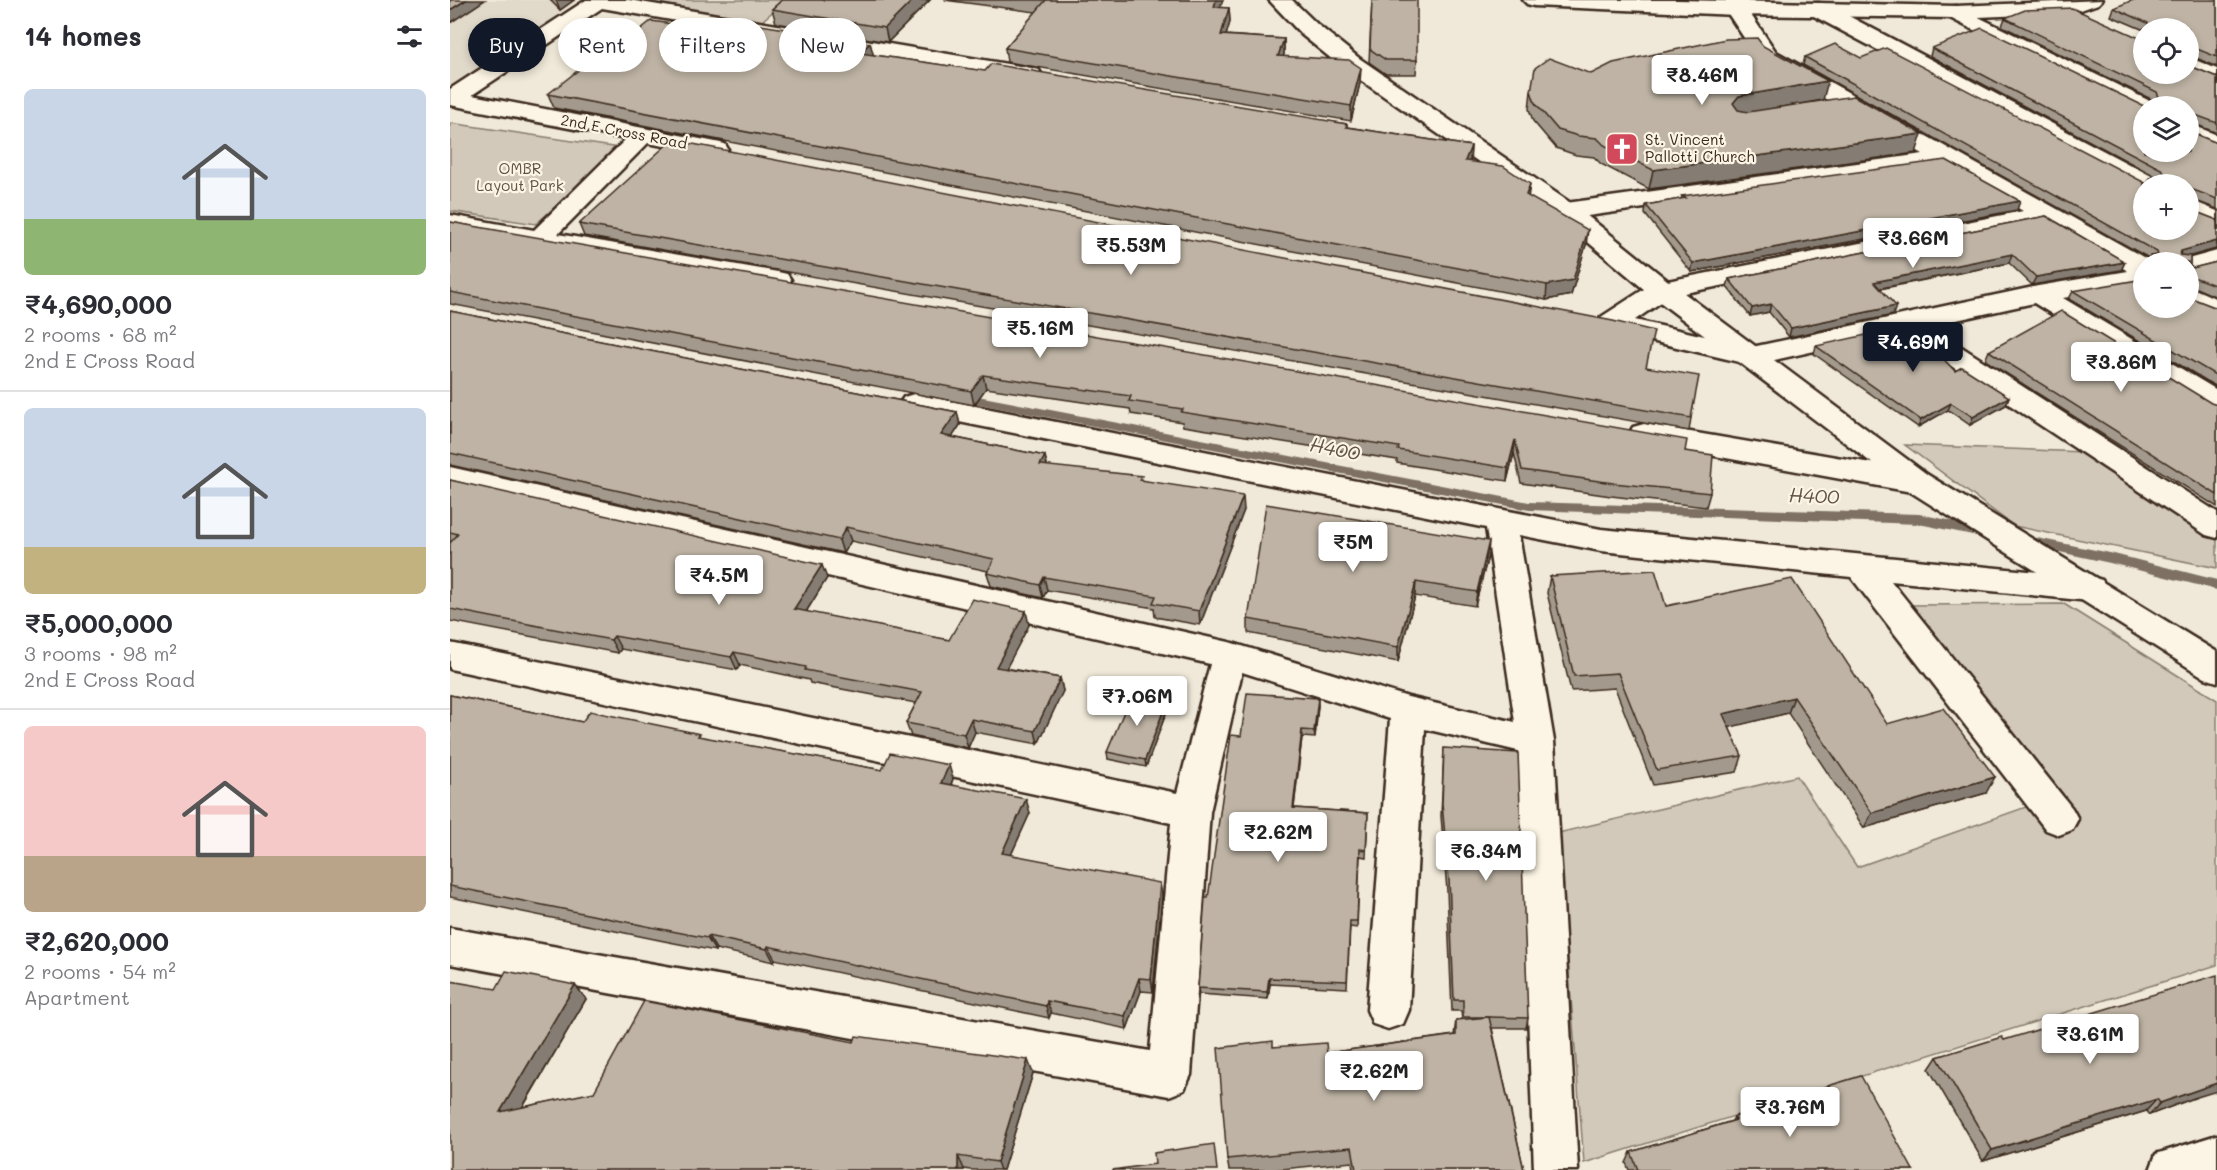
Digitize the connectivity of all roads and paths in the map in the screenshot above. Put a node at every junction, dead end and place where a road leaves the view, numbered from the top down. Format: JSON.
{"nodes":[{"id":1,"x":1280,"y":0,"type":"edge"},
{"id":2,"x":1536,"y":0,"type":"edge"},
{"id":3,"x":599,"y":1,"type":"edge"},
{"id":4,"x":1736,"y":4,"type":"edge"},
{"id":5,"x":2085,"y":8,"type":"edge"},
{"id":6,"x":1818,"y":9,"type":"junction"},
{"id":7,"x":1956,"y":12,"type":"junction"},
{"id":8,"x":2200,"y":64,"type":"edge"},
{"id":9,"x":2217,"y":77,"type":"edge"},
{"id":10,"x":1047,"y":78,"type":"edge"},
{"id":11,"x":451,"y":98,"type":"edge"},
{"id":12,"x":2133,"y":101,"type":"edge"},
{"id":13,"x":1850,"y":105,"type":"junction"},
{"id":14,"x":1818,"y":110,"type":"edge"},
{"id":15,"x":643,"y":135,"type":"junction"},
{"id":16,"x":2199,"y":135,"type":"edge"},
{"id":17,"x":1425,"y":143,"type":"edge"},
{"id":18,"x":2217,"y":144,"type":"edge"},
{"id":19,"x":736,"y":153,"type":"edge"},
{"id":20,"x":1484,"y":153,"type":"junction"},
{"id":21,"x":1948,"y":158,"type":"junction"},
{"id":22,"x":2133,"y":176,"type":"edge"},
{"id":23,"x":1566,"y":211,"type":"junction"},
{"id":24,"x":2199,"y":212,"type":"edge"},
{"id":25,"x":2047,"y":214,"type":"junction"},
{"id":26,"x":2217,"y":221,"type":"edge"},
{"id":27,"x":450,"y":223,"type":"edge"},
{"id":28,"x":540,"y":238,"type":"junction"},
{"id":29,"x":2217,"y":259,"type":"edge"},
{"id":30,"x":2133,"y":263,"type":"edge"},
{"id":31,"x":2199,"y":263,"type":"edge"},
{"id":32,"x":2133,"y":278,"type":"edge"},
{"id":33,"x":799,"y":284,"type":"edge"},
{"id":34,"x":1662,"y":290,"type":"junction"},
{"id":35,"x":2038,"y":294,"type":"junction"},
{"id":36,"x":2199,"y":300,"type":"edge"},
{"id":37,"x":2217,"y":310,"type":"edge"},
{"id":38,"x":1905,"y":323,"type":"junction"},
{"id":39,"x":1752,"y":356,"type":"junction"},
{"id":40,"x":882,"y":398,"type":"edge"},
{"id":41,"x":2217,"y":403,"type":"edge"},
{"id":42,"x":1623,"y":430,"type":"edge"},
{"id":43,"x":450,"y":478,"type":"edge"},
{"id":44,"x":1917,"y":482,"type":"junction"},
{"id":45,"x":1500,"y":519,"type":"junction"},
{"id":46,"x":2217,"y":527,"type":"edge"},
{"id":47,"x":1860,"y":565,"type":"junction"},
{"id":48,"x":2090,"y":589,"type":"junction"},
{"id":49,"x":1229,"y":655,"type":"junction"},
{"id":50,"x":450,"y":656,"type":"edge"},
{"id":51,"x":2217,"y":669,"type":"edge"},
{"id":52,"x":1408,"y":711,"type":"junction"},
{"id":53,"x":1536,"y":741,"type":"junction"},
{"id":54,"x":1191,"y":812,"type":"junction"},
{"id":55,"x":2059,"y":819,"type":"dead end"},
{"id":56,"x":450,"y":946,"type":"edge"},
{"id":57,"x":1388,"y":1010,"type":"dead end"},
{"id":58,"x":2217,"y":1157,"type":"edge"},
{"id":59,"x":1556,"y":1170,"type":"edge"},
{"id":60,"x":2172,"y":1170,"type":"edge"}],
"edges":[{"from":1,"to":20,"type":"street"},
{"from":2,"to":4,"type":"street"},
{"from":3,"to":10,"type":"street"},
{"from":3,"to":11,"type":"street"},
{"from":4,"to":6,"type":"street"},
{"from":4,"to":13,"type":"street"},
{"from":5,"to":7,"type":"street"},
{"from":6,"to":7,"type":"street"},
{"from":6,"to":22,"type":"street"},
{"from":7,"to":12,"type":"street"},
{"from":8,"to":9,"type":"street"},
{"from":11,"to":15,"type":"street","name":"2nd E Cross Road"},
{"from":13,"to":14,"type":"street"},
{"from":13,"to":21,"type":"street"},
{"from":15,"to":19,"type":"street","name":"2nd E Cross Road"},
{"from":15,"to":28,"type":"street"},
{"from":16,"to":18,"type":"street"},
{"from":17,"to":20,"type":"street"},
{"from":20,"to":23,"type":"street"},
{"from":21,"to":23,"type":"street"},
{"from":21,"to":25,"type":"street"},
{"from":23,"to":34,"type":"street"},
{"from":24,"to":26,"type":"street"},
{"from":25,"to":30,"type":"street"},
{"from":25,"to":34,"type":"street"},
{"from":27,"to":28,"type":"street"},
{"from":28,"to":33,"type":"street"},
{"from":29,"to":31,"type":"street"},
{"from":32,"to":35,"type":"street"},
{"from":34,"to":39,"type":"street"},
{"from":34,"to":39,"type":"street"},
{"from":35,"to":38,"type":"street"},
{"from":35,"to":41,"type":"street"},
{"from":36,"to":37,"type":"street"},
{"from":38,"to":39,"type":"street"},
{"from":38,"to":46,"type":"street"},
{"from":39,"to":44,"type":"street"},
{"from":40,"to":45,"type":"street"},
{"from":42,"to":44,"type":"street"},
{"from":43,"to":49,"type":"street"},
{"from":44,"to":48,"type":"street"},
{"from":45,"to":47,"type":"street"},
{"from":45,"to":53,"type":"street"},
{"from":47,"to":48,"type":"street"},
{"from":47,"to":55,"type":"street"},
{"from":48,"to":51,"type":"street"},
{"from":49,"to":52,"type":"street"},
{"from":49,"to":54,"type":"street"},
{"from":50,"to":54,"type":"street"},
{"from":52,"to":53,"type":"street"},
{"from":52,"to":57,"type":"street"},
{"from":53,"to":59,"type":"street"},
{"from":54,"to":56,"type":"street"},
{"from":58,"to":60,"type":"street"}]}
